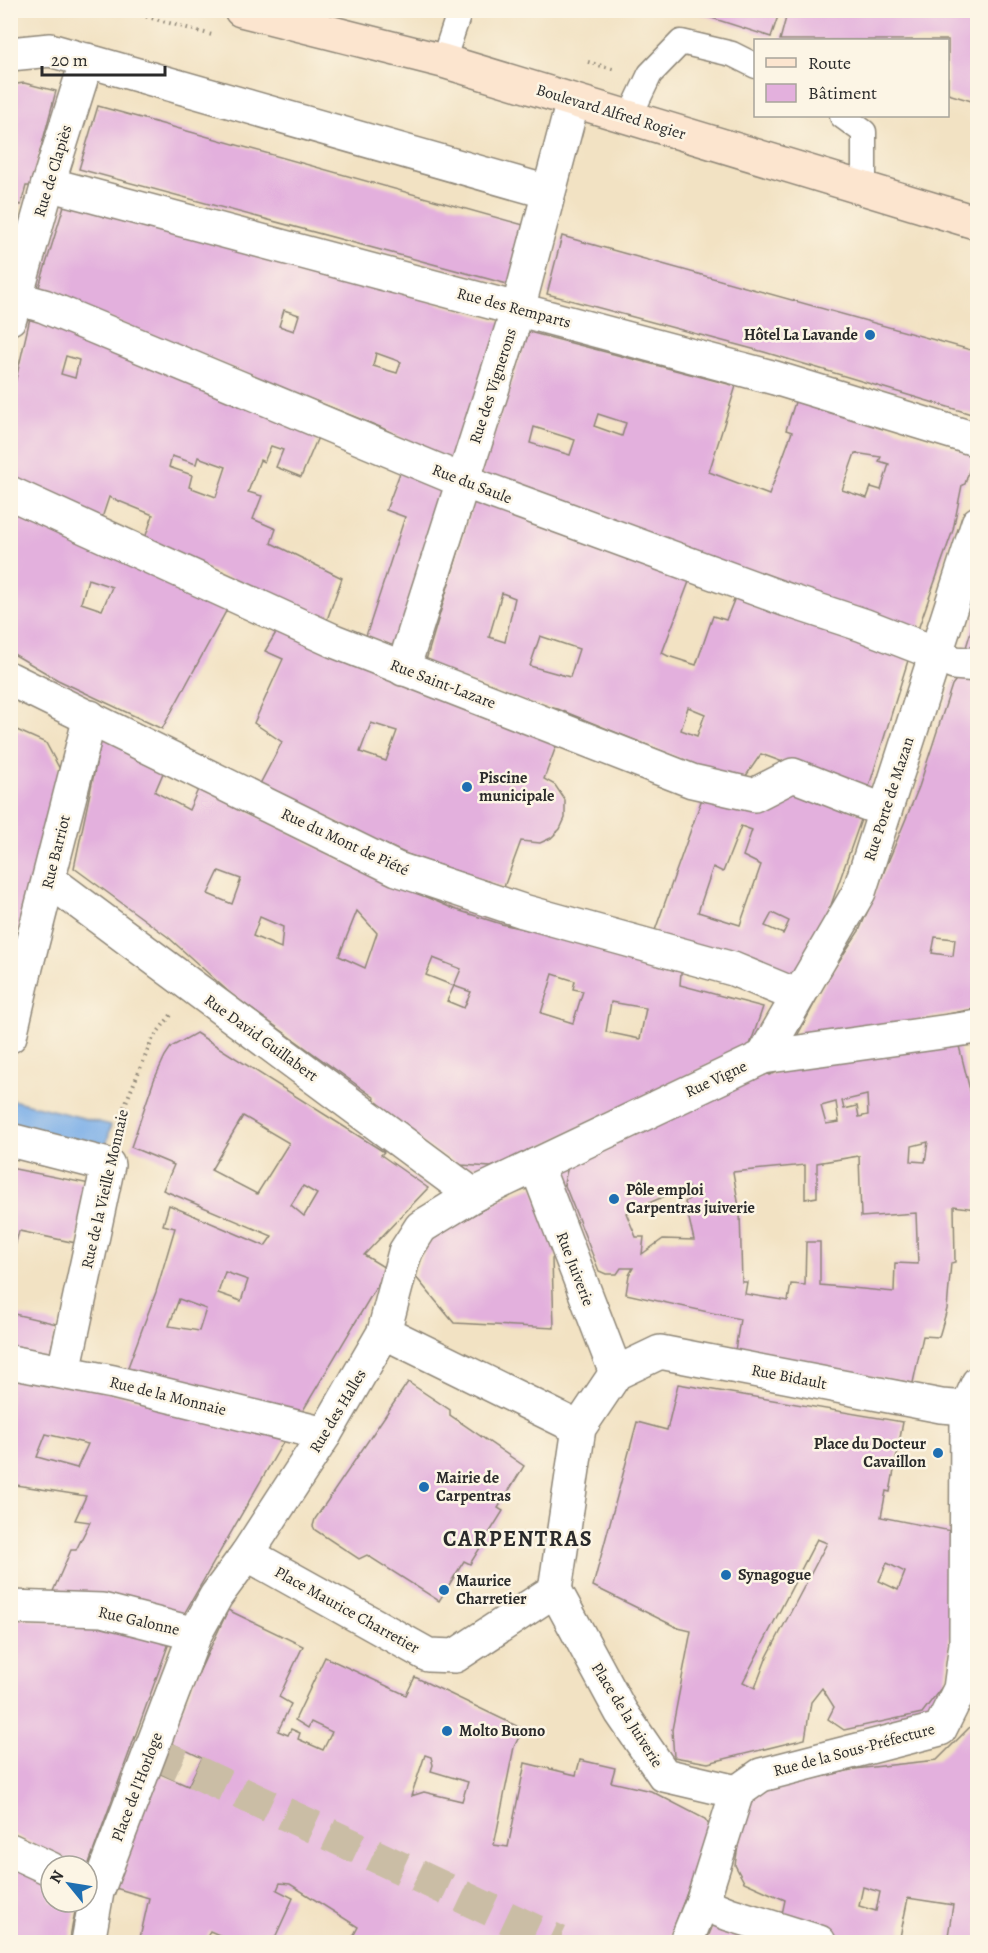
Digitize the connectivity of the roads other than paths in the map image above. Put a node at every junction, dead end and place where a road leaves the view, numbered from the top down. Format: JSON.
{"nodes":[{"id":1,"x":241,"y":10,"type":"edge"},
{"id":2,"x":460,"y":10,"type":"edge"},
{"id":3,"x":10,"y":54,"type":"edge"},
{"id":4,"x":87,"y":60,"type":"junction"},
{"id":5,"x":443,"y":61,"type":"junction"},
{"id":6,"x":754,"y":65,"type":"edge"},
{"id":7,"x":573,"y":101,"type":"junction"},
{"id":8,"x":843,"y":117,"type":"edge"},
{"id":9,"x":629,"y":118,"type":"junction"},
{"id":10,"x":48,"y":184,"type":"junction"},
{"id":11,"x":864,"y":189,"type":"junction"},
{"id":12,"x":548,"y":192,"type":"junction"},
{"id":13,"x":978,"y":223,"type":"edge"},
{"id":14,"x":13,"y":308,"type":"edge"},
{"id":15,"x":518,"y":309,"type":"junction"},
{"id":16,"x":978,"y":440,"type":"edge"},
{"id":17,"x":463,"y":481,"type":"junction"},
{"id":18,"x":10,"y":493,"type":"edge"},
{"id":19,"x":978,"y":523,"type":"edge"},
{"id":20,"x":935,"y":653,"type":"junction"},
{"id":21,"x":978,"y":665,"type":"edge"},
{"id":22,"x":403,"y":669,"type":"junction"},
{"id":23,"x":10,"y":679,"type":"edge"},
{"id":24,"x":90,"y":717,"type":"junction"},
{"id":25,"x":885,"y":811,"type":"junction"},
{"id":26,"x":49,"y":880,"type":"junction"},
{"id":27,"x":18,"y":968,"type":"edge"},
{"id":28,"x":798,"y":996,"type":"junction"},
{"id":29,"x":978,"y":1027,"type":"edge"},
{"id":30,"x":10,"y":1036,"type":"edge"},
{"id":31,"x":763,"y":1057,"type":"junction"},
{"id":32,"x":10,"y":1140,"type":"edge"},
{"id":33,"x":536,"y":1165,"type":"junction"},
{"id":34,"x":473,"y":1195,"type":"junction"},
{"id":35,"x":384,"y":1332,"type":"junction"},
{"id":36,"x":10,"y":1362,"type":"edge"},
{"id":37,"x":64,"y":1371,"type":"junction"},
{"id":38,"x":616,"y":1373,"type":"junction"},
{"id":39,"x":972,"y":1396,"type":"edge"},
{"id":40,"x":579,"y":1428,"type":"junction"},
{"id":41,"x":325,"y":1434,"type":"junction"},
{"id":42,"x":247,"y":1554,"type":"junction"},
{"id":43,"x":555,"y":1590,"type":"junction"},
{"id":44,"x":10,"y":1607,"type":"edge"},
{"id":45,"x":195,"y":1634,"type":"junction"},
{"id":46,"x":737,"y":1792,"type":"junction"},
{"id":47,"x":10,"y":1850,"type":"edge"},
{"id":48,"x":39,"y":1863,"type":"edge"},
{"id":49,"x":99,"y":1873,"type":"edge"},
{"id":50,"x":702,"y":1904,"type":"junction"},
{"id":51,"x":90,"y":1914,"type":"edge"},
{"id":52,"x":88,"y":1942,"type":"edge"},
{"id":53,"x":686,"y":1942,"type":"edge"},
{"id":54,"x":819,"y":1942,"type":"edge"}],
"edges":[{"from":1,"to":5,"type":"main road","name":"Boulevard Alfred Rogier"},
{"from":2,"to":5,"type":"lane"},
{"from":3,"to":4,"type":"street"},
{"from":4,"to":10,"type":"street","name":"Rue de Clapiès"},
{"from":4,"to":12,"type":"street"},
{"from":5,"to":7,"type":"main road","name":"Boulevard Alfred Rogier"},
{"from":6,"to":9,"type":"lane"},
{"from":7,"to":9,"type":"main road","name":"Boulevard Alfred Rogier"},
{"from":7,"to":12,"type":"street","name":"Rue des Vignerons"},
{"from":8,"to":11,"type":"lane"},
{"from":9,"to":11,"type":"main road","name":"Boulevard Alfred Rogier"},
{"from":10,"to":14,"type":"street","name":"Rue de Clapiès"},
{"from":10,"to":15,"type":"street","name":"Rue des Remparts"},
{"from":11,"to":13,"type":"main road","name":"Boulevard Alfred Rogier"},
{"from":12,"to":15,"type":"street","name":"Rue des Vignerons"},
{"from":14,"to":17,"type":"street","name":"Rue du Saule"},
{"from":15,"to":16,"type":"street","name":"Rue des Remparts"},
{"from":15,"to":17,"type":"street","name":"Rue des Vignerons"},
{"from":17,"to":20,"type":"street","name":"Rue du Saule"},
{"from":17,"to":22,"type":"street","name":"Rue des Vignerons"},
{"from":18,"to":22,"type":"street","name":"Rue Saint-Lazare"},
{"from":19,"to":20,"type":"street","name":"Rue Porte de Mazan"},
{"from":20,"to":21,"type":"street","name":"Rue du Saule"},
{"from":20,"to":25,"type":"street","name":"Rue Porte de Mazan"},
{"from":22,"to":25,"type":"street","name":"Rue Saint-Lazare"},
{"from":23,"to":24,"type":"street","name":"Rue du Mont de Piété"},
{"from":24,"to":26,"type":"street","name":"Rue Barriot"},
{"from":24,"to":28,"type":"street","name":"Rue du Mont de Piété"},
{"from":25,"to":28,"type":"street","name":"Rue Porte de Mazan"},
{"from":26,"to":27,"type":"street","name":"Rue Barriot"},
{"from":26,"to":34,"type":"street","name":"Rue David Guillabert"},
{"from":27,"to":30,"type":"street","name":"Rue Barriot"},
{"from":28,"to":31,"type":"street","name":"Rue Porte de Mazan"},
{"from":29,"to":31,"type":"street","name":"Rue Vigne"},
{"from":31,"to":33,"type":"street","name":"Rue Vigne"},
{"from":32,"to":37,"type":"street","name":"Rue de la Vieille Monnaie"},
{"from":33,"to":34,"type":"street","name":"Rue Vigne"},
{"from":33,"to":38,"type":"street","name":"Rue Juiverie"},
{"from":34,"to":35,"type":"street","name":"Rue des Halles"},
{"from":35,"to":40,"type":"street"},
{"from":35,"to":41,"type":"street","name":"Rue des Halles"},
{"from":36,"to":37,"type":"street","name":"Rue de la Monnaie"},
{"from":37,"to":41,"type":"street","name":"Rue de la Monnaie"},
{"from":38,"to":39,"type":"street","name":"Rue Bidault"},
{"from":38,"to":40,"type":"street"},
{"from":39,"to":46,"type":"street","name":"Rue de la Sous-Préfecture"},
{"from":40,"to":43,"type":"street"},
{"from":41,"to":42,"type":"street","name":"Rue des Halles"},
{"from":42,"to":43,"type":"street","name":"Place Maurice Charretier"},
{"from":42,"to":45,"type":"street","name":"Rue des Halles"},
{"from":43,"to":46,"type":"street","name":"Place de la Juiverie"},
{"from":44,"to":45,"type":"street","name":"Rue Galonne"},
{"from":45,"to":49,"type":"street","name":"Place de l'Horloge"},
{"from":46,"to":50,"type":"street"},
{"from":47,"to":48,"type":"street"},
{"from":50,"to":53,"type":"street"},
{"from":50,"to":54,"type":"street"},
{"from":51,"to":52,"type":"street","name":"Place de l'Horloge"}]}
